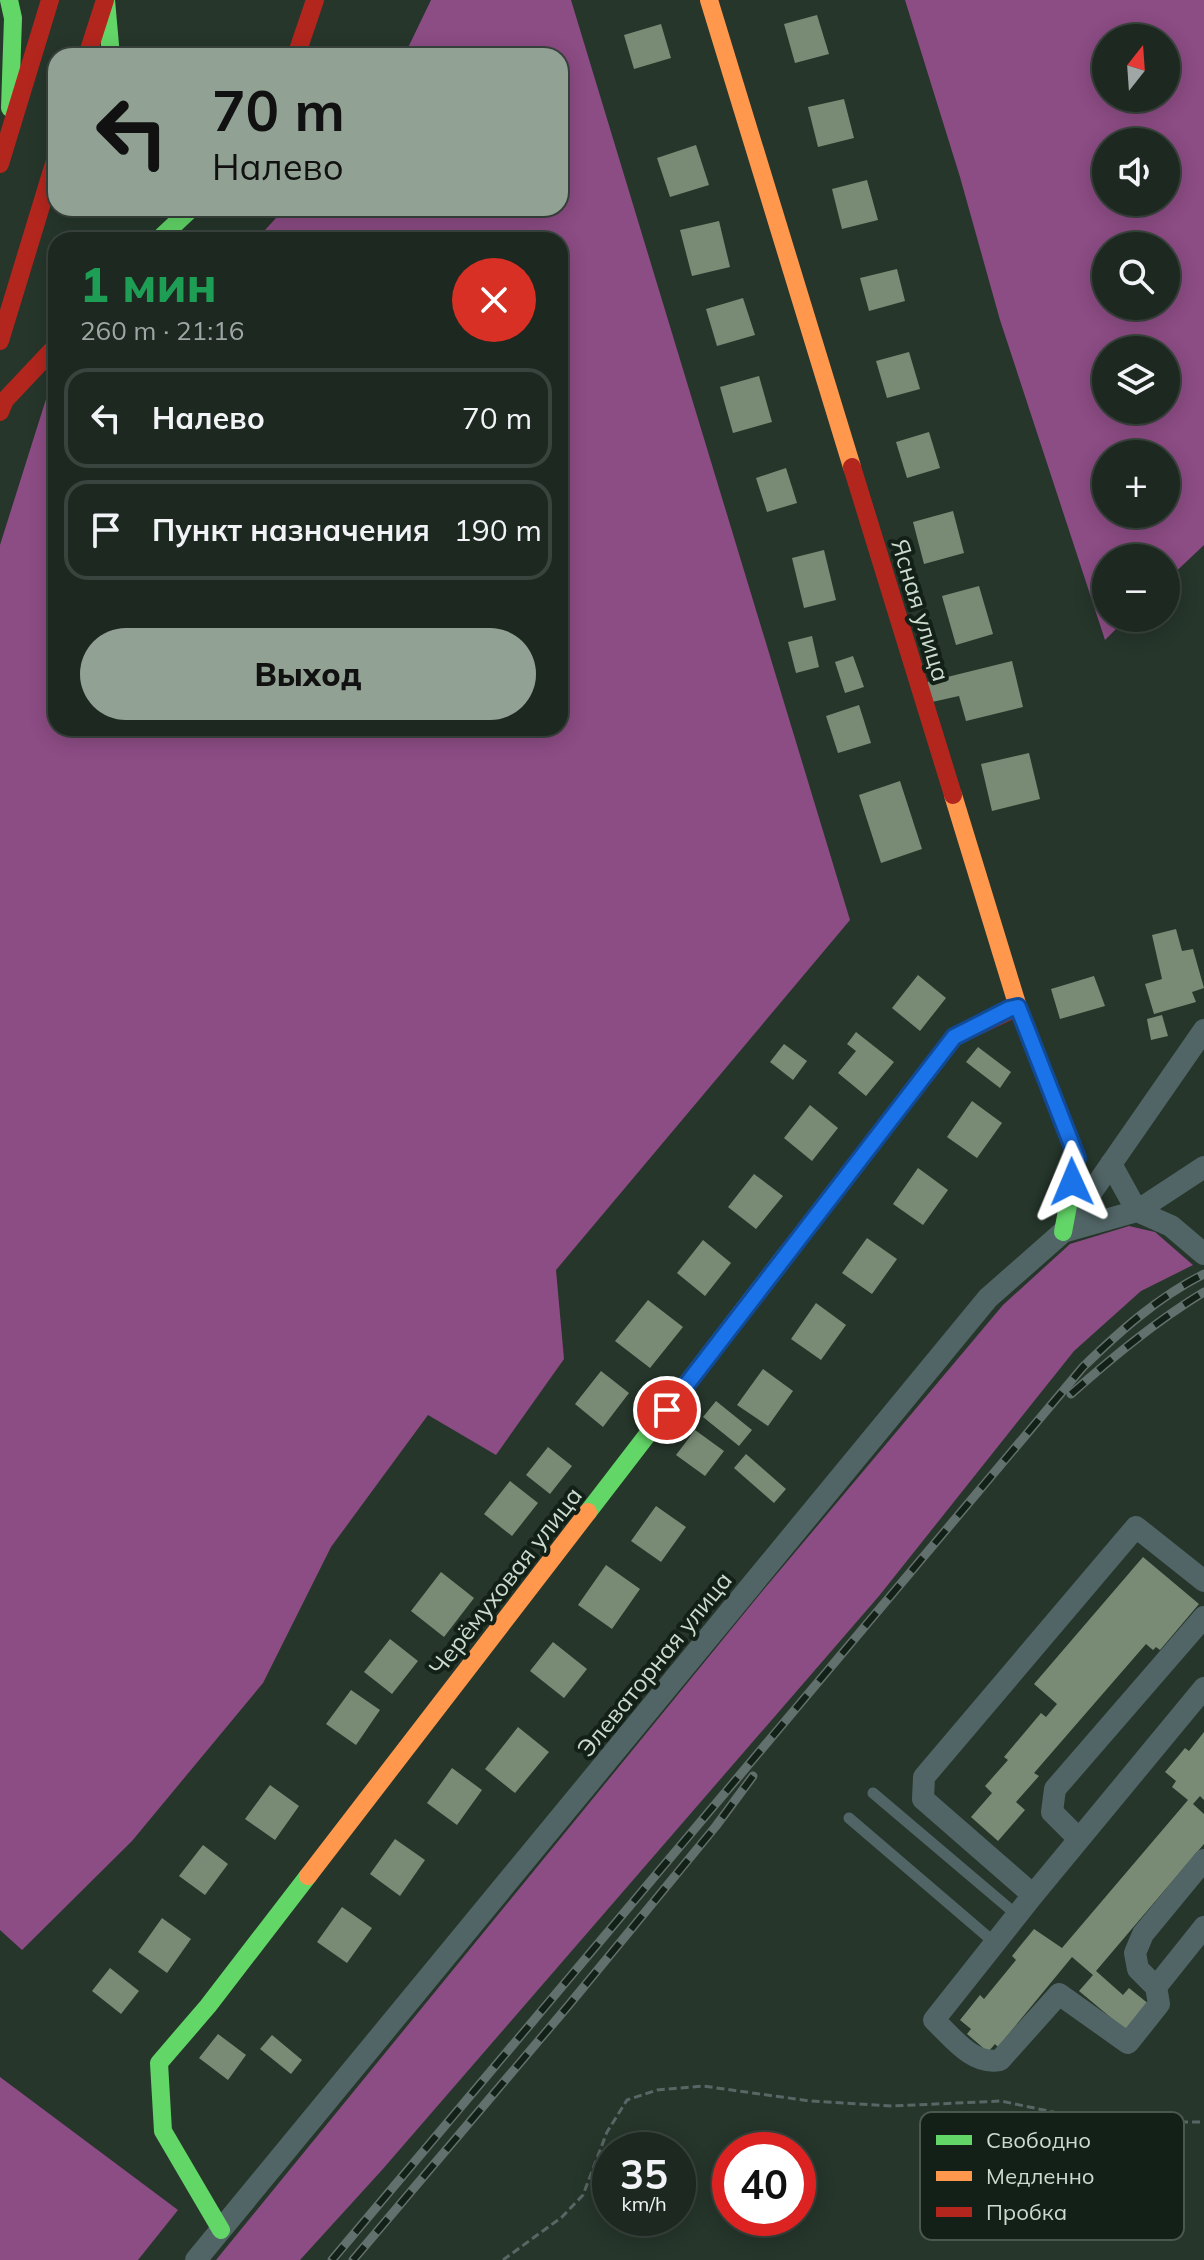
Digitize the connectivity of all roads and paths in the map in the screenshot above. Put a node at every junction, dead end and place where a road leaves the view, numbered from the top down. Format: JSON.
{"nodes":[{"id":1,"x":9,"y":0,"type":"edge"},
{"id":2,"x":50,"y":0,"type":"edge"},
{"id":3,"x":105,"y":0,"type":"edge"},
{"id":4,"x":315,"y":0,"type":"edge"},
{"id":5,"x":709,"y":0,"type":"edge"},
{"id":6,"x":90,"y":48,"type":"edge"},
{"id":7,"x":110,"y":48,"type":"edge"},
{"id":8,"x":299,"y":48,"type":"edge"},
{"id":9,"x":10,"y":129,"type":"junction"},
{"id":10,"x":0,"y":164,"type":"edge"},
{"id":11,"x":48,"y":183,"type":"edge"},
{"id":12,"x":184,"y":216,"type":"edge"},
{"id":13,"x":166,"y":232,"type":"edge"},
{"id":14,"x":0,"y":341,"type":"edge"},
{"id":15,"x":48,"y":354,"type":"edge"},
{"id":16,"x":0,"y":412,"type":"edge"},
{"id":17,"x":1018,"y":1007,"type":"junction"},
{"id":18,"x":1204,"y":1030,"type":"edge"},
{"id":19,"x":1111,"y":1164,"type":"junction"},
{"id":20,"x":1204,"y":1167,"type":"edge"},
{"id":21,"x":1137,"y":1211,"type":"junction"},
{"id":22,"x":1063,"y":1232,"type":"junction"},
{"id":23,"x":1204,"y":1254,"type":"edge"},
{"id":24,"x":1204,"y":1581,"type":"edge"},
{"id":25,"x":1204,"y":1617,"type":"edge"},
{"id":26,"x":1204,"y":1688,"type":"edge"},
{"id":27,"x":873,"y":1793,"type":"dead end"},
{"id":28,"x":849,"y":1818,"type":"dead end"},
{"id":29,"x":1079,"y":1839,"type":"junction"},
{"id":30,"x":1204,"y":1860,"type":"edge"},
{"id":31,"x":1033,"y":1895,"type":"junction"},
{"id":32,"x":1017,"y":1915,"type":"junction"},
{"id":33,"x":1204,"y":1927,"type":"edge"},
{"id":34,"x":995,"y":1943,"type":"junction"},
{"id":35,"x":1156,"y":1987,"type":"junction"},
{"id":36,"x":1053,"y":2112,"type":"edge"},
{"id":37,"x":221,"y":2230,"type":"junction"},
{"id":38,"x":196,"y":2260,"type":"edge"},
{"id":39,"x":503,"y":2260,"type":"edge"}],
"edges":[{"from":1,"to":9,"type":"street"},
{"from":2,"to":9,"type":"street"},
{"from":3,"to":6,"type":"street"},
{"from":3,"to":7,"type":"street"},
{"from":4,"to":8,"type":"street"},
{"from":5,"to":17,"type":"street","name":"Ясная улица"},
{"from":9,"to":10,"type":"street"},
{"from":11,"to":14,"type":"street"},
{"from":12,"to":13,"type":"street"},
{"from":15,"to":16,"type":"street"},
{"from":17,"to":22,"type":"street","name":"Ясная улица"},
{"from":17,"to":37,"type":"street","name":"Черёмуховая улица"},
{"from":18,"to":19,"type":"street"},
{"from":19,"to":21,"type":"street"},
{"from":19,"to":22,"type":"street"},
{"from":20,"to":21,"type":"street","name":"Элеваторная улица"},
{"from":21,"to":22,"type":"street","name":"Элеваторная улица"},
{"from":21,"to":23,"type":"street"},
{"from":22,"to":37,"type":"street","name":"Элеваторная улица"},
{"from":24,"to":31,"type":"street"},
{"from":25,"to":29,"type":"street"},
{"from":26,"to":29,"type":"street"},
{"from":27,"to":32,"type":"lane"},
{"from":28,"to":34,"type":"lane"},
{"from":29,"to":31,"type":"street"},
{"from":30,"to":35,"type":"street"},
{"from":31,"to":32,"type":"street"},
{"from":32,"to":34,"type":"street"},
{"from":33,"to":35,"type":"street"},
{"from":34,"to":35,"type":"street"},
{"from":36,"to":39,"type":"path"},
{"from":37,"to":38,"type":"street","name":"Элеваторная улица"}]}
